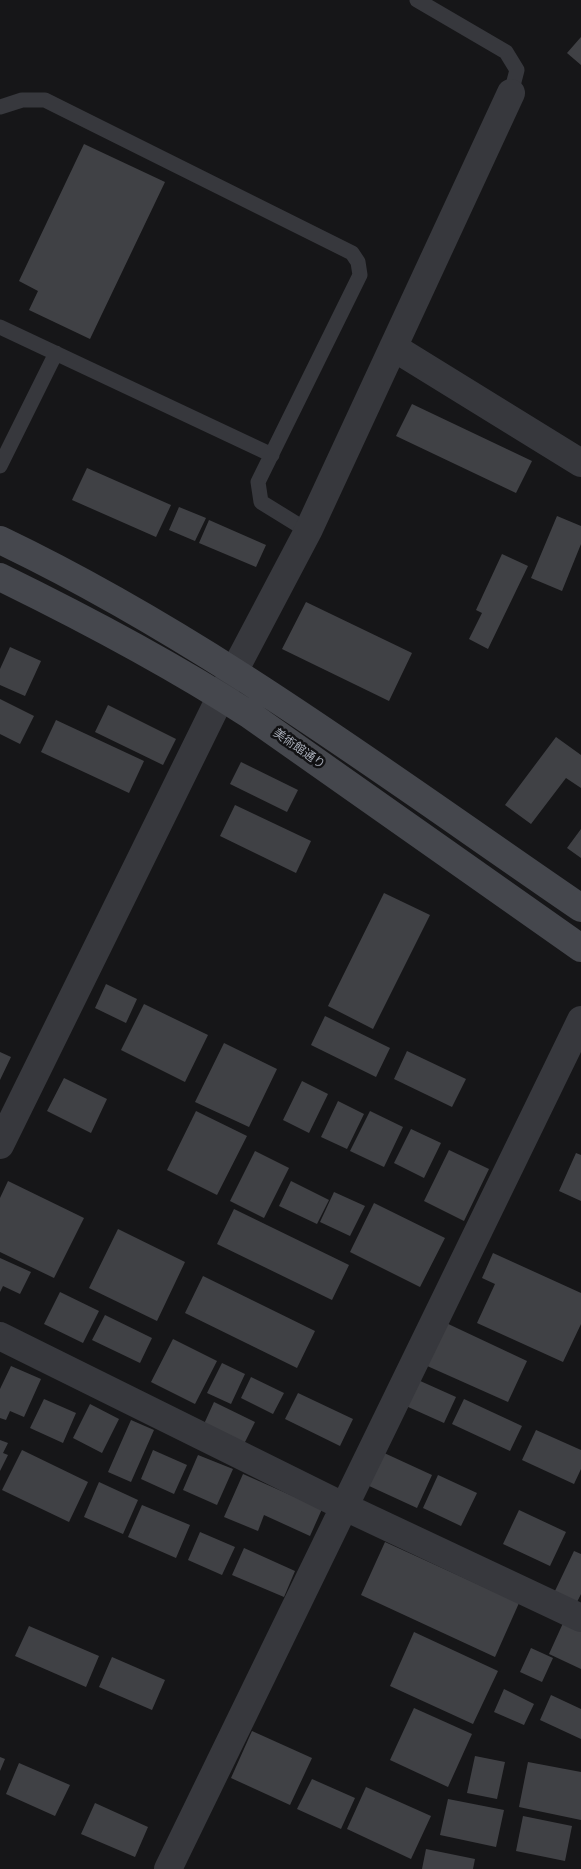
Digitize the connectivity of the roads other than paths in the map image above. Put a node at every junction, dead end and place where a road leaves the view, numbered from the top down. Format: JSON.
{"nodes":[{"id":1,"x":417,"y":0,"type":"edge"},
{"id":2,"x":511,"y":93,"type":"joint"},
{"id":3,"x":0,"y":107,"type":"edge"},
{"id":4,"x":0,"y":327,"type":"edge"},
{"id":5,"x":393,"y":347,"type":"junction"},
{"id":6,"x":56,"y":353,"type":"junction"},
{"id":7,"x":272,"y":455,"type":"junction"},
{"id":8,"x":581,"y":463,"type":"edge"},
{"id":9,"x":0,"y":466,"type":"edge"},
{"id":10,"x":308,"y":531,"type":"junction"},
{"id":11,"x":0,"y":540,"type":"edge"},
{"id":12,"x":0,"y":577,"type":"edge"},
{"id":13,"x":235,"y":670,"type":"junction"},
{"id":14,"x":221,"y":696,"type":"junction"},
{"id":15,"x":581,"y":908,"type":"edge"},
{"id":16,"x":581,"y":948,"type":"edge"},
{"id":17,"x":581,"y":1020,"type":"edge"},
{"id":18,"x":0,"y":1145,"type":"edge"},
{"id":19,"x":0,"y":1336,"type":"edge"},
{"id":20,"x":343,"y":1506,"type":"junction"},
{"id":21,"x":581,"y":1618,"type":"edge"},
{"id":22,"x":168,"y":1869,"type":"edge"}],
"edges":[{"from":1,"to":2,"type":"lane"},
{"from":2,"to":5,"type":"street"},
{"from":3,"to":7,"type":"lane"},
{"from":4,"to":6,"type":"lane"},
{"from":5,"to":8,"type":"street"},
{"from":5,"to":10,"type":"street"},
{"from":6,"to":7,"type":"lane"},
{"from":6,"to":9,"type":"lane"},
{"from":7,"to":10,"type":"lane"},
{"from":10,"to":13,"type":"street"},
{"from":11,"to":13,"type":"street"},
{"from":12,"to":14,"type":"street","name":"美術館通り"},
{"from":13,"to":14,"type":"street"},
{"from":13,"to":15,"type":"street"},
{"from":14,"to":16,"type":"street","name":"美術館通り"},
{"from":14,"to":18,"type":"street"},
{"from":17,"to":20,"type":"street"},
{"from":19,"to":20,"type":"street"},
{"from":20,"to":21,"type":"street"},
{"from":20,"to":22,"type":"street"}]}
